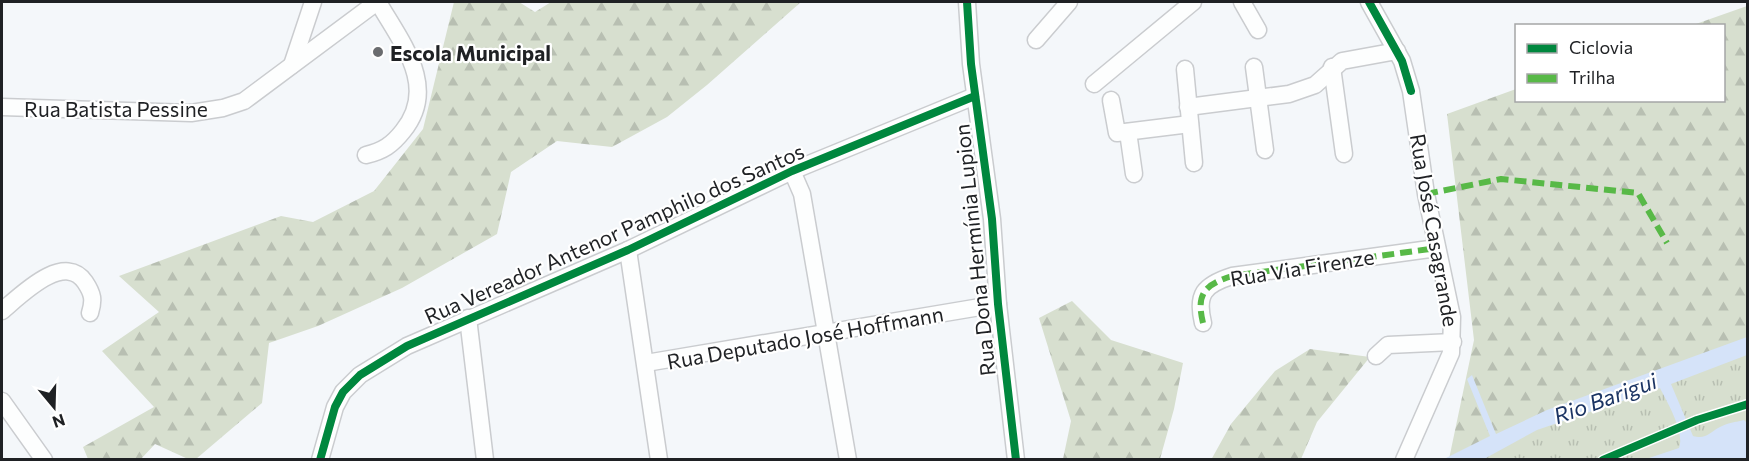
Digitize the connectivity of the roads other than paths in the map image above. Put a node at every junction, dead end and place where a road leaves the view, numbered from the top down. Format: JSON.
{"nodes":[{"id":1,"x":313,"y":2,"type":"edge"},
{"id":2,"x":377,"y":2,"type":"edge"},
{"id":3,"x":967,"y":2,"type":"edge"},
{"id":4,"x":1069,"y":2,"type":"edge"},
{"id":5,"x":1193,"y":2,"type":"edge"},
{"id":6,"x":1242,"y":2,"type":"edge"},
{"id":7,"x":1369,"y":2,"type":"edge"},
{"id":8,"x":1258,"y":30,"type":"dead end"},
{"id":9,"x":1036,"y":40,"type":"dead end"},
{"id":10,"x":1397,"y":51,"type":"junction"},
{"id":11,"x":292,"y":65,"type":"junction"},
{"id":12,"x":1254,"y":67,"type":"dead end"},
{"id":13,"x":1332,"y":67,"type":"junction"},
{"id":14,"x":1185,"y":69,"type":"dead end"},
{"id":15,"x":1094,"y":84,"type":"dead end"},
{"id":16,"x":975,"y":96,"type":"junction"},
{"id":17,"x":1258,"y":98,"type":"junction"},
{"id":18,"x":1111,"y":100,"type":"dead end"},
{"id":19,"x":2,"y":107,"type":"edge"},
{"id":20,"x":1189,"y":116,"type":"junction"},
{"id":21,"x":1128,"y":132,"type":"junction"},
{"id":22,"x":1265,"y":150,"type":"dead end"},
{"id":23,"x":1344,"y":154,"type":"dead end"},
{"id":24,"x":366,"y":155,"type":"dead end"},
{"id":25,"x":1194,"y":163,"type":"dead end"},
{"id":26,"x":792,"y":171,"type":"junction"},
{"id":27,"x":1134,"y":174,"type":"dead end"},
{"id":28,"x":1437,"y":248,"type":"junction"},
{"id":29,"x":628,"y":250,"type":"junction"},
{"id":30,"x":998,"y":304,"type":"junction"},
{"id":31,"x":2,"y":311,"type":"edge"},
{"id":32,"x":90,"y":313,"type":"dead end"},
{"id":33,"x":468,"y":318,"type":"junction"},
{"id":34,"x":1203,"y":323,"type":"dead end"},
{"id":35,"x":825,"y":334,"type":"junction"},
{"id":36,"x":1453,"y":342,"type":"junction"},
{"id":37,"x":1376,"y":356,"type":"dead end"},
{"id":38,"x":646,"y":363,"type":"junction"},
{"id":39,"x":2,"y":402,"type":"edge"},
{"id":40,"x":44,"y":459,"type":"edge"},
{"id":41,"x":320,"y":459,"type":"edge"},
{"id":42,"x":485,"y":459,"type":"edge"},
{"id":43,"x":659,"y":459,"type":"edge"},
{"id":44,"x":848,"y":459,"type":"edge"},
{"id":45,"x":1016,"y":459,"type":"edge"},
{"id":46,"x":1404,"y":459,"type":"edge"}],
"edges":[{"from":1,"to":11,"type":"street"},
{"from":2,"to":11,"type":"street","name":"Rua Batista Pessine"},
{"from":2,"to":24,"type":"street"},
{"from":3,"to":16,"type":"street","name":"Rua Dona Hermínia Lupion"},
{"from":4,"to":9,"type":"street"},
{"from":5,"to":15,"type":"street"},
{"from":6,"to":8,"type":"street"},
{"from":7,"to":10,"type":"street","name":"Rua José Casagrande"},
{"from":10,"to":13,"type":"street"},
{"from":10,"to":28,"type":"street","name":"Rua José Casagrande"},
{"from":11,"to":19,"type":"street","name":"Rua Batista Pessine"},
{"from":12,"to":17,"type":"street"},
{"from":13,"to":17,"type":"street"},
{"from":13,"to":23,"type":"street"},
{"from":14,"to":20,"type":"street"},
{"from":16,"to":26,"type":"street","name":"Rua Vereador Antenor Pamphilo dos Santos"},
{"from":16,"to":30,"type":"street","name":"Rua Dona Hermínia Lupion"},
{"from":17,"to":20,"type":"street"},
{"from":17,"to":22,"type":"street"},
{"from":18,"to":21,"type":"street"},
{"from":20,"to":21,"type":"street"},
{"from":20,"to":25,"type":"street"},
{"from":21,"to":27,"type":"street"},
{"from":26,"to":29,"type":"street","name":"Rua Vereador Antenor Pamphilo dos Santos"},
{"from":26,"to":35,"type":"street"},
{"from":28,"to":34,"type":"street","name":"Rua Via Firenze"},
{"from":28,"to":36,"type":"street","name":"Rua José Casagrande"},
{"from":29,"to":33,"type":"street","name":"Rua Vereador Antenor Pamphilo dos Santos"},
{"from":29,"to":38,"type":"street"},
{"from":30,"to":35,"type":"street","name":"Rua Deputado José Hoffmann"},
{"from":30,"to":45,"type":"street","name":"Rua Dona Hermínia Lupion"},
{"from":31,"to":32,"type":"street"},
{"from":33,"to":41,"type":"street","name":"Rua Vereador Antenor Pamphilo dos Santos"},
{"from":33,"to":42,"type":"street"},
{"from":35,"to":38,"type":"street","name":"Rua Deputado José Hoffmann"},
{"from":35,"to":44,"type":"street"},
{"from":36,"to":37,"type":"street"},
{"from":36,"to":46,"type":"street","name":"Rua José Casagrande"},
{"from":38,"to":43,"type":"street"},
{"from":39,"to":40,"type":"street"}]}
